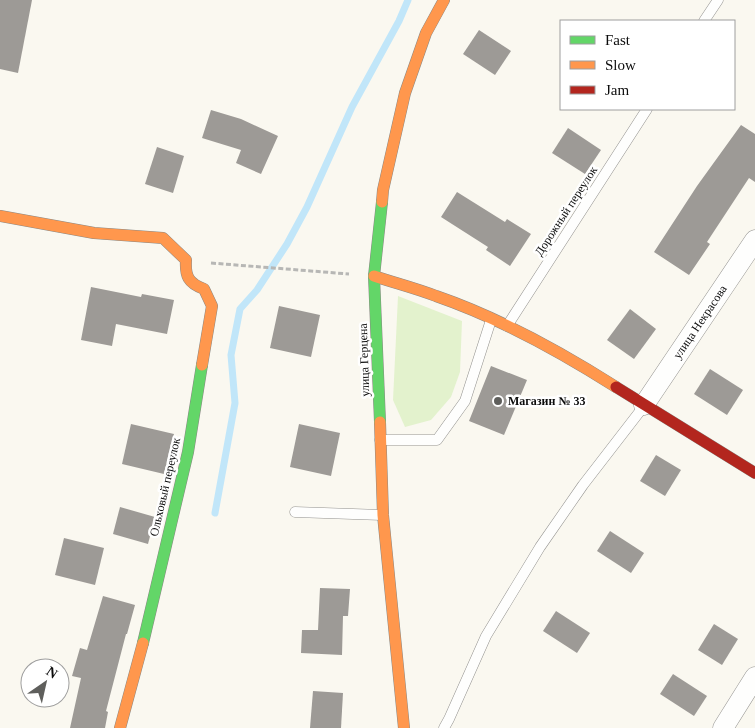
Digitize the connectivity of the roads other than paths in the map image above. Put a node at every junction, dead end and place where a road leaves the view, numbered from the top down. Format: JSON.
{"nodes":[{"id":1,"x":444,"y":0,"type":"edge"},
{"id":2,"x":718,"y":0,"type":"edge"},
{"id":3,"x":705,"y":20,"type":"edge"},
{"id":4,"x":646,"y":110,"type":"edge"},
{"id":5,"x":0,"y":216,"type":"edge"},
{"id":6,"x":755,"y":240,"type":"edge"},
{"id":7,"x":374,"y":276,"type":"junction"},
{"id":8,"x":491,"y":319,"type":"junction"},
{"id":9,"x":507,"y":327,"type":"junction"},
{"id":10,"x":644,"y":405,"type":"junction"},
{"id":11,"x":380,"y":440,"type":"junction"},
{"id":12,"x":755,"y":473,"type":"edge"},
{"id":13,"x":295,"y":512,"type":"dead end"},
{"id":14,"x":383,"y":515,"type":"junction"},
{"id":15,"x":755,"y":677,"type":"edge"},
{"id":16,"x":120,"y":728,"type":"edge"},
{"id":17,"x":404,"y":728,"type":"edge"},
{"id":18,"x":444,"y":728,"type":"edge"},
{"id":19,"x":723,"y":728,"type":"edge"}],
"edges":[{"from":1,"to":7,"type":"street","name":"улица Герцена"},
{"from":2,"to":3,"type":"lane"},
{"from":4,"to":9,"type":"lane","name":"Дорожный переулок"},
{"from":5,"to":16,"type":"street","name":"Ольховый переулок"},
{"from":6,"to":10,"type":"street","name":"улица Некрасова"},
{"from":7,"to":8,"type":"street"},
{"from":7,"to":11,"type":"street","name":"улица Герцена"},
{"from":8,"to":9,"type":"street"},
{"from":8,"to":11,"type":"lane"},
{"from":9,"to":10,"type":"street"},
{"from":10,"to":12,"type":"street"},
{"from":10,"to":18,"type":"lane"},
{"from":11,"to":14,"type":"street","name":"улица Герцена"},
{"from":13,"to":14,"type":"lane"},
{"from":14,"to":17,"type":"street","name":"улица Герцена"},
{"from":15,"to":19,"type":"street"}]}
